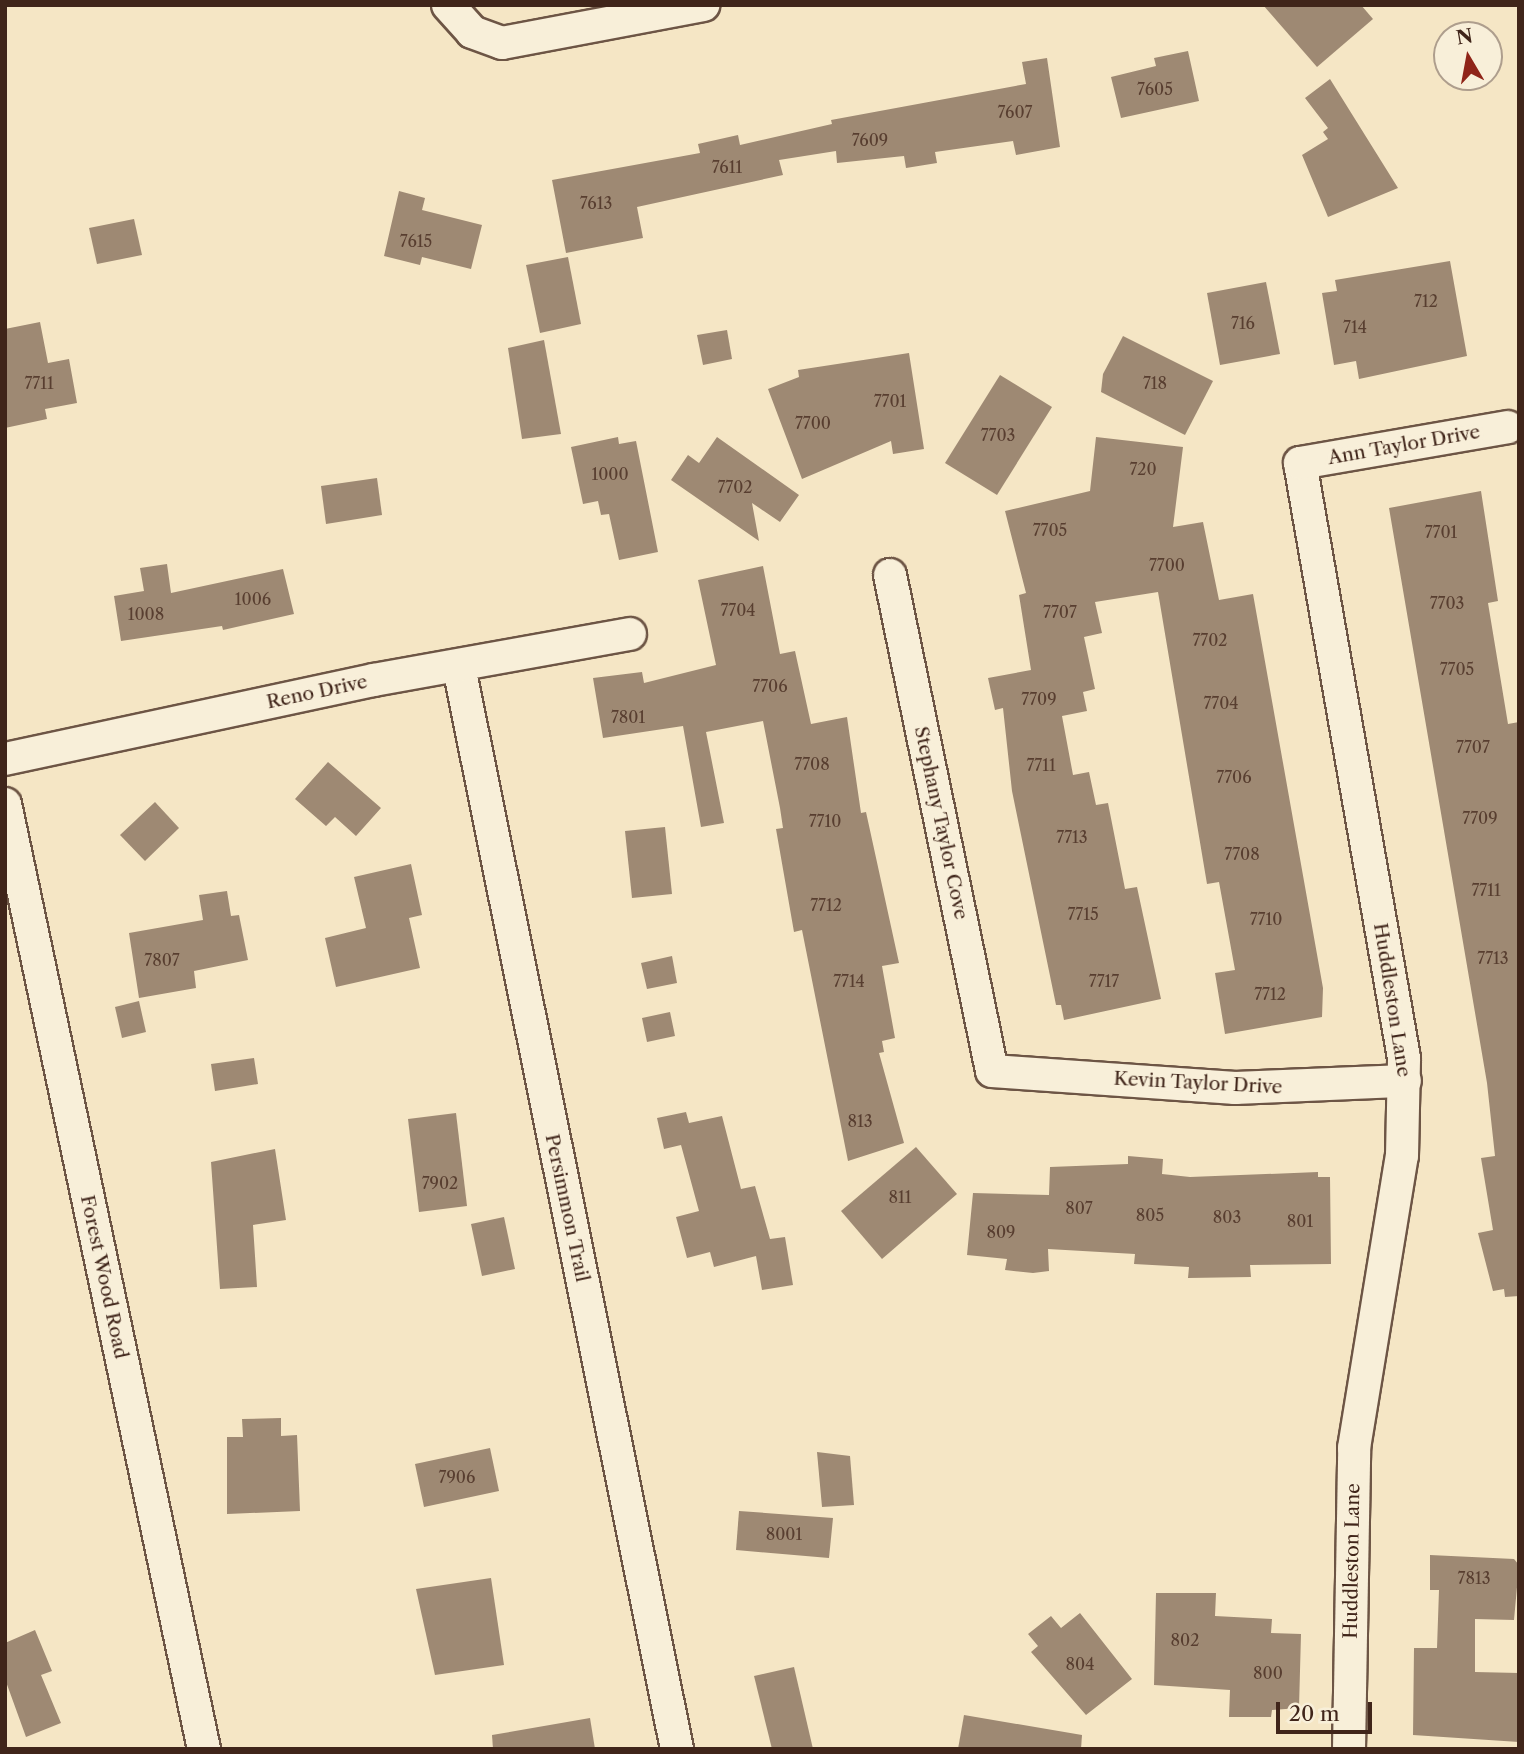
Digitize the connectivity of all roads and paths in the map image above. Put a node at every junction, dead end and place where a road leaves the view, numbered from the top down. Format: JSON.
{"nodes":[{"id":1,"x":449,"y":5,"type":"edge"},
{"id":2,"x":704,"y":5,"type":"edge"},
{"id":3,"x":1508,"y":427,"type":"dead end"},
{"id":4,"x":1300,"y":463,"type":"joint"},
{"id":5,"x":890,"y":575,"type":"dead end"},
{"id":6,"x":629,"y":634,"type":"dead end"},
{"id":7,"x":459,"y":667,"type":"junction"},
{"id":8,"x":5,"y":759,"type":"edge"},
{"id":9,"x":5,"y":804,"type":"edge"},
{"id":10,"x":992,"y":1071,"type":"joint"},
{"id":11,"x":1405,"y":1081,"type":"junction"},
{"id":12,"x":204,"y":1749,"type":"edge"},
{"id":13,"x":677,"y":1749,"type":"edge"},
{"id":14,"x":1349,"y":1749,"type":"edge"}],
"edges":[{"from":1,"to":2,"type":"street"},
{"from":3,"to":4,"type":"street","name":"Ann Taylor Drive"},
{"from":4,"to":11,"type":"street","name":"Huddleston Lane"},
{"from":5,"to":10,"type":"street","name":"Stephany Taylor Cove"},
{"from":6,"to":7,"type":"street","name":"Reno Drive"},
{"from":7,"to":8,"type":"street","name":"Reno Drive"},
{"from":7,"to":13,"type":"street","name":"Persimmon Trail"},
{"from":9,"to":12,"type":"street","name":"Forest Wood Road"},
{"from":10,"to":11,"type":"street","name":"Kevin Taylor Drive"},
{"from":11,"to":14,"type":"street","name":"Huddleston Lane"}]}
